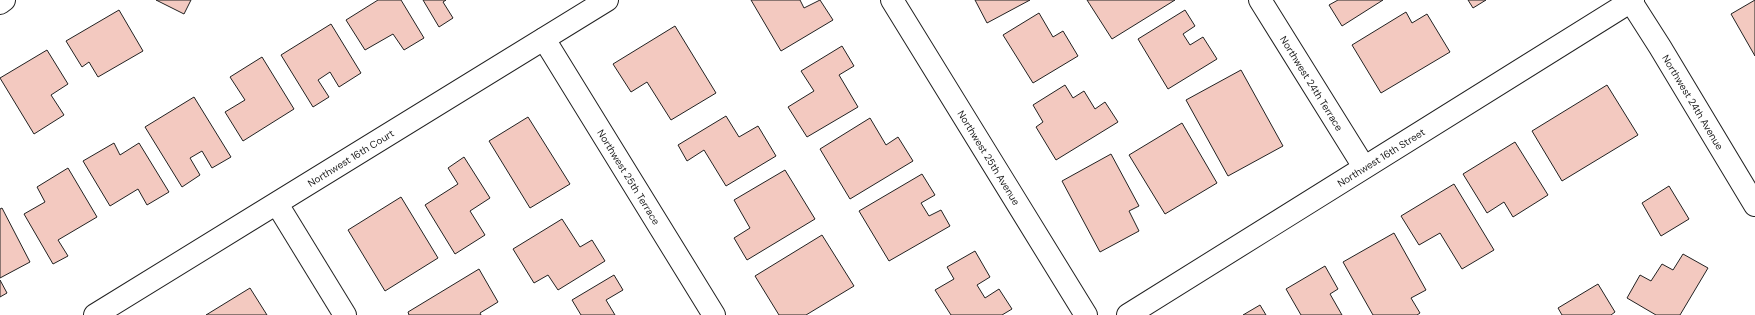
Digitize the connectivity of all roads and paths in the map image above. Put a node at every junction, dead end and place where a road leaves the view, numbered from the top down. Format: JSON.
{"nodes":[{"id":1,"x":4,"y":0,"type":"edge"},
{"id":2,"x":607,"y":0,"type":"edge"},
{"id":3,"x":892,"y":0,"type":"edge"},
{"id":4,"x":1260,"y":0,"type":"edge"},
{"id":5,"x":1631,"y":0,"type":"edge"},
{"id":6,"x":0,"y":3,"type":"edge"},
{"id":7,"x":544,"y":39,"type":"junction"},
{"id":8,"x":1364,"y":167,"type":"junction"},
{"id":9,"x":277,"y":204,"type":"junction"},
{"id":10,"x":1755,"y":205,"type":"edge"},
{"id":11,"x":95,"y":315,"type":"edge"},
{"id":12,"x":345,"y":315,"type":"edge"},
{"id":13,"x":714,"y":315,"type":"edge"},
{"id":14,"x":1086,"y":315,"type":"edge"},
{"id":15,"x":1128,"y":315,"type":"edge"}],
"edges":[{"from":1,"to":6,"type":"street"},
{"from":2,"to":7,"type":"street","name":"Northwest 16th Court"},
{"from":3,"to":14,"type":"street","name":"Northwest 25th Avenue"},
{"from":4,"to":8,"type":"street","name":"Northwest 24th Terrace"},
{"from":5,"to":8,"type":"street","name":"Northwest 16th Street"},
{"from":5,"to":10,"type":"street","name":"Northwest 24th Avenue"},
{"from":7,"to":9,"type":"street","name":"Northwest 16th Court"},
{"from":7,"to":13,"type":"street","name":"Northwest 25th Terrace"},
{"from":8,"to":15,"type":"street","name":"Northwest 16th Street"},
{"from":9,"to":11,"type":"street","name":"Northwest 16th Court"},
{"from":9,"to":12,"type":"street"}]}
